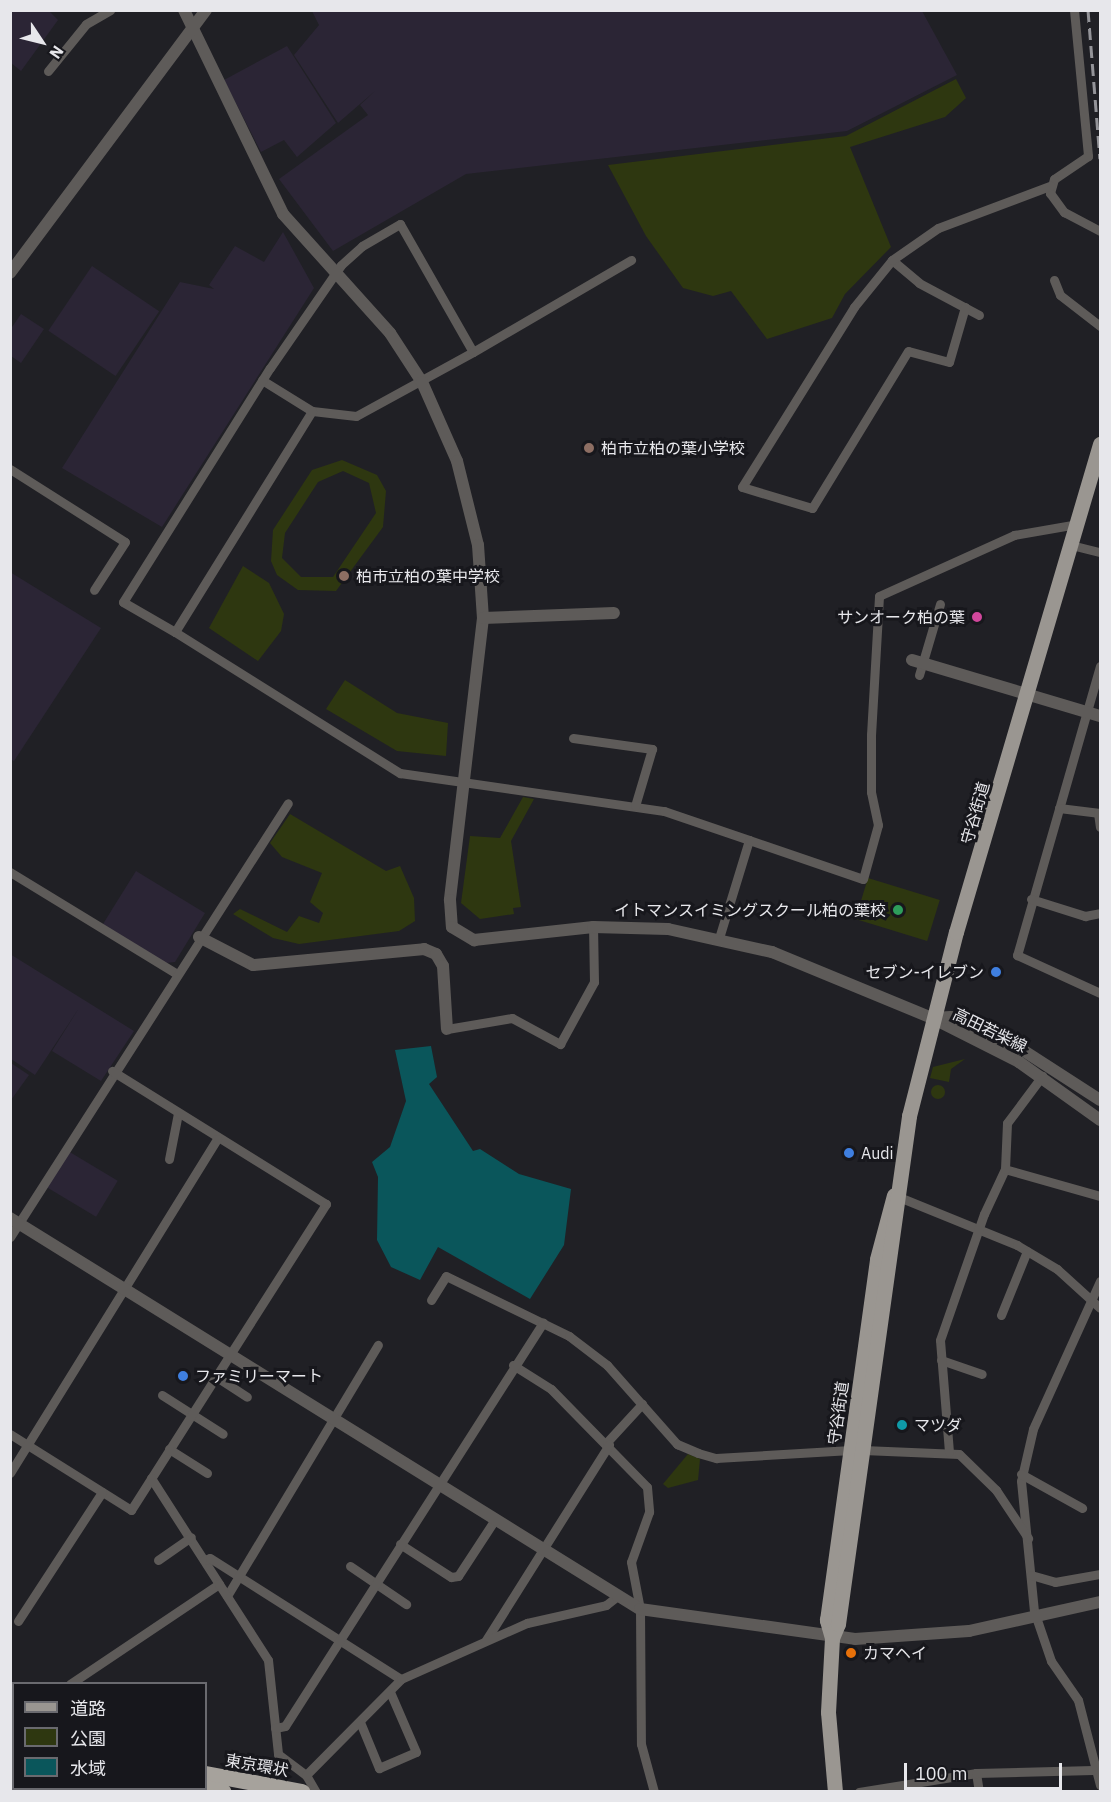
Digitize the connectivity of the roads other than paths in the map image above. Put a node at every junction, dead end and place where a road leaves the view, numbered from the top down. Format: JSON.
{"nodes":[{"id":1,"x":110,"y":10,"type":"edge"},
{"id":2,"x":184,"y":10,"type":"edge"},
{"id":3,"x":206,"y":10,"type":"edge"},
{"id":4,"x":1074,"y":10,"type":"edge"},
{"id":5,"x":194,"y":25,"type":"junction"},
{"id":6,"x":48,"y":71,"type":"dead end"},
{"id":7,"x":1050,"y":186,"type":"junction"},
{"id":8,"x":1101,"y":231,"type":"edge"},
{"id":9,"x":631,"y":260,"type":"dead end"},
{"id":10,"x":892,"y":260,"type":"junction"},
{"id":11,"x":336,"y":272,"type":"junction"},
{"id":12,"x":10,"y":273,"type":"edge"},
{"id":13,"x":1054,"y":280,"type":"dead end"},
{"id":14,"x":965,"y":307,"type":"junction"},
{"id":15,"x":980,"y":315,"type":"dead end"},
{"id":16,"x":1101,"y":326,"type":"edge"},
{"id":17,"x":473,"y":352,"type":"junction"},
{"id":18,"x":262,"y":380,"type":"junction"},
{"id":19,"x":422,"y":382,"type":"junction"},
{"id":20,"x":312,"y":411,"type":"junction"},
{"id":21,"x":1101,"y":444,"type":"edge"},
{"id":22,"x":10,"y":469,"type":"edge"},
{"id":23,"x":1078,"y":524,"type":"junction"},
{"id":24,"x":1071,"y":545,"type":"junction"},
{"id":25,"x":1101,"y":552,"type":"edge"},
{"id":26,"x":94,"y":590,"type":"dead end"},
{"id":27,"x":940,"y":604,"type":"dead end"},
{"id":28,"x":614,"y":613,"type":"dead end"},
{"id":29,"x":483,"y":618,"type":"junction"},
{"id":30,"x":175,"y":632,"type":"junction"},
{"id":31,"x":917,"y":661,"type":"junction"},
{"id":32,"x":1101,"y":666,"type":"edge"},
{"id":33,"x":919,"y":675,"type":"dead end"},
{"id":34,"x":1028,"y":694,"type":"junction"},
{"id":35,"x":1087,"y":711,"type":"junction"},
{"id":36,"x":1101,"y":716,"type":"edge"},
{"id":37,"x":573,"y":738,"type":"dead end"},
{"id":38,"x":465,"y":785,"type":"junction"},
{"id":39,"x":288,"y":803,"type":"dead end"},
{"id":40,"x":635,"y":806,"type":"junction"},
{"id":41,"x":1059,"y":808,"type":"junction"},
{"id":42,"x":1099,"y":813,"type":"edge"},
{"id":43,"x":1101,"y":827,"type":"edge"},
{"id":44,"x":749,"y":840,"type":"junction"},
{"id":45,"x":10,"y":872,"type":"edge"},
{"id":46,"x":1031,"y":899,"type":"junction"},
{"id":47,"x":1101,"y":913,"type":"edge"},
{"id":48,"x":593,"y":927,"type":"junction"},
{"id":49,"x":199,"y":937,"type":"junction"},
{"id":50,"x":718,"y":938,"type":"junction"},
{"id":51,"x":177,"y":974,"type":"junction"},
{"id":52,"x":1101,"y":993,"type":"edge"},
{"id":53,"x":932,"y":1018,"type":"junction"},
{"id":54,"x":447,"y":1029,"type":"joint"},
{"id":55,"x":112,"y":1071,"type":"junction"},
{"id":56,"x":1042,"y":1076,"type":"junction"},
{"id":57,"x":1101,"y":1100,"type":"edge"},
{"id":58,"x":178,"y":1113,"type":"junction"},
{"id":59,"x":1101,"y":1120,"type":"edge"},
{"id":60,"x":217,"y":1139,"type":"junction"},
{"id":61,"x":169,"y":1159,"type":"dead end"},
{"id":62,"x":1008,"y":1170,"type":"dead end"},
{"id":63,"x":894,"y":1195,"type":"junction"},
{"id":64,"x":1101,"y":1196,"type":"edge"},
{"id":65,"x":15,"y":1220,"type":"edge"},
{"id":66,"x":978,"y":1229,"type":"junction"},
{"id":67,"x":10,"y":1237,"type":"edge"},
{"id":68,"x":1027,"y":1251,"type":"junction"},
{"id":69,"x":1101,"y":1281,"type":"edge"},
{"id":70,"x":124,"y":1288,"type":"junction"},
{"id":71,"x":431,"y":1300,"type":"dead end"},
{"id":72,"x":1092,"y":1300,"type":"junction"},
{"id":73,"x":1101,"y":1308,"type":"edge"},
{"id":74,"x":1001,"y":1315,"type":"dead end"},
{"id":75,"x":543,"y":1323,"type":"junction"},
{"id":76,"x":378,"y":1345,"type":"dead end"},
{"id":77,"x":229,"y":1354,"type":"junction"},
{"id":78,"x":941,"y":1360,"type":"junction"},
{"id":79,"x":513,"y":1365,"type":"junction"},
{"id":80,"x":982,"y":1374,"type":"dead end"},
{"id":81,"x":215,"y":1377,"type":"junction"},
{"id":82,"x":162,"y":1395,"type":"dead end"},
{"id":83,"x":247,"y":1397,"type":"dead end"},
{"id":84,"x":642,"y":1404,"type":"junction"},
{"id":85,"x":191,"y":1414,"type":"junction"},
{"id":86,"x":330,"y":1420,"type":"junction"},
{"id":87,"x":10,"y":1434,"type":"edge"},
{"id":88,"x":223,"y":1434,"type":"dead end"},
{"id":89,"x":608,"y":1443,"type":"junction"},
{"id":90,"x":28,"y":1445,"type":"junction"},
{"id":91,"x":169,"y":1449,"type":"junction"},
{"id":92,"x":857,"y":1450,"type":"junction"},
{"id":93,"x":949,"y":1452,"type":"junction"},
{"id":94,"x":10,"y":1473,"type":"edge"},
{"id":95,"x":207,"y":1473,"type":"dead end"},
{"id":96,"x":1021,"y":1474,"type":"junction"},
{"id":97,"x":151,"y":1478,"type":"junction"},
{"id":98,"x":436,"y":1484,"type":"junction"},
{"id":99,"x":102,"y":1492,"type":"junction"},
{"id":100,"x":1082,"y":1508,"type":"dead end"},
{"id":101,"x":494,"y":1521,"type":"junction"},
{"id":102,"x":191,"y":1537,"type":"junction"},
{"id":103,"x":1028,"y":1538,"type":"junction"},
{"id":104,"x":400,"y":1544,"type":"junction"},
{"id":105,"x":543,"y":1551,"type":"junction"},
{"id":106,"x":158,"y":1560,"type":"dead end"},
{"id":107,"x":204,"y":1560,"type":"junction"},
{"id":108,"x":350,"y":1566,"type":"dead end"},
{"id":109,"x":1101,"y":1574,"type":"edge"},
{"id":110,"x":1032,"y":1575,"type":"junction"},
{"id":111,"x":238,"y":1576,"type":"junction"},
{"id":112,"x":376,"y":1583,"type":"junction"},
{"id":113,"x":219,"y":1584,"type":"junction"},
{"id":114,"x":227,"y":1596,"type":"junction"},
{"id":115,"x":615,"y":1598,"type":"junction"},
{"id":116,"x":1101,"y":1602,"type":"edge"},
{"id":117,"x":406,"y":1604,"type":"dead end"},
{"id":118,"x":640,"y":1609,"type":"junction"},
{"id":119,"x":1036,"y":1615,"type":"junction"},
{"id":120,"x":18,"y":1621,"type":"dead end"},
{"id":121,"x":832,"y":1638,"type":"junction"},
{"id":122,"x":486,"y":1640,"type":"junction"},
{"id":123,"x":339,"y":1642,"type":"junction"},
{"id":124,"x":401,"y":1680,"type":"junction"},
{"id":125,"x":72,"y":1682,"type":"edge"},
{"id":126,"x":390,"y":1692,"type":"junction"},
{"id":127,"x":360,"y":1722,"type":"junction"},
{"id":128,"x":275,"y":1728,"type":"junction"},
{"id":129,"x":1101,"y":1737,"type":"edge"},
{"id":130,"x":1089,"y":1742,"type":"junction"},
{"id":131,"x":1093,"y":1770,"type":"junction"},
{"id":132,"x":976,"y":1773,"type":"junction"},
{"id":133,"x":207,"y":1774,"type":"edge"},
{"id":134,"x":306,"y":1775,"type":"junction"},
{"id":135,"x":1101,"y":1785,"type":"edge"},
{"id":136,"x":207,"y":1788,"type":"edge"},
{"id":137,"x":224,"y":1791,"type":"edge"},
{"id":138,"x":302,"y":1791,"type":"edge"},
{"id":139,"x":316,"y":1791,"type":"edge"},
{"id":140,"x":654,"y":1791,"type":"edge"},
{"id":141,"x":834,"y":1791,"type":"edge"},
{"id":142,"x":859,"y":1791,"type":"edge"},
{"id":143,"x":979,"y":1791,"type":"edge"}],
"edges":[{"from":1,"to":6,"type":"street"},
{"from":2,"to":5,"type":"street"},
{"from":3,"to":5,"type":"street"},
{"from":4,"to":7,"type":"street"},
{"from":5,"to":11,"type":"street"},
{"from":5,"to":12,"type":"street"},
{"from":7,"to":8,"type":"street"},
{"from":7,"to":10,"type":"street"},
{"from":9,"to":17,"type":"street"},
{"from":10,"to":14,"type":"street"},
{"from":10,"to":14,"type":"street"},
{"from":11,"to":17,"type":"street"},
{"from":11,"to":18,"type":"street"},
{"from":11,"to":19,"type":"street"},
{"from":13,"to":16,"type":"street"},
{"from":14,"to":15,"type":"street"},
{"from":17,"to":19,"type":"street"},
{"from":18,"to":20,"type":"street"},
{"from":18,"to":30,"type":"street"},
{"from":19,"to":20,"type":"street"},
{"from":19,"to":29,"type":"street"},
{"from":20,"to":30,"type":"street"},
{"from":21,"to":23,"type":"main road","name":"守谷街道"},
{"from":22,"to":26,"type":"street"},
{"from":23,"to":24,"type":"main road","name":"守谷街道"},
{"from":23,"to":44,"type":"street"},
{"from":24,"to":25,"type":"street"},
{"from":24,"to":34,"type":"main road","name":"守谷街道"},
{"from":27,"to":31,"type":"street"},
{"from":28,"to":29,"type":"street"},
{"from":29,"to":38,"type":"street"},
{"from":30,"to":38,"type":"street"},
{"from":31,"to":33,"type":"street"},
{"from":31,"to":34,"type":"street"},
{"from":32,"to":35,"type":"street"},
{"from":34,"to":35,"type":"street"},
{"from":34,"to":53,"type":"main road","name":"守谷街道"},
{"from":35,"to":36,"type":"street"},
{"from":35,"to":41,"type":"street"},
{"from":37,"to":40,"type":"street"},
{"from":38,"to":40,"type":"street"},
{"from":38,"to":48,"type":"street"},
{"from":39,"to":49,"type":"street"},
{"from":40,"to":44,"type":"street"},
{"from":41,"to":42,"type":"street"},
{"from":41,"to":46,"type":"street"},
{"from":42,"to":43,"type":"street"},
{"from":44,"to":50,"type":"street"},
{"from":45,"to":51,"type":"street"},
{"from":46,"to":47,"type":"street"},
{"from":46,"to":52,"type":"street"},
{"from":48,"to":50,"type":"street"},
{"from":48,"to":54,"type":"street"},
{"from":49,"to":51,"type":"street"},
{"from":49,"to":54,"type":"street"},
{"from":50,"to":53,"type":"street"},
{"from":51,"to":55,"type":"street"},
{"from":53,"to":56,"type":"street","name":"高田若柴線"},
{"from":53,"to":57,"type":"street","name":"高田若柴線"},
{"from":53,"to":63,"type":"main road","name":"守谷街道"},
{"from":55,"to":58,"type":"street"},
{"from":55,"to":65,"type":"street"},
{"from":56,"to":59,"type":"street","name":"高田若柴線"},
{"from":56,"to":66,"type":"street"},
{"from":58,"to":60,"type":"street"},
{"from":58,"to":61,"type":"street"},
{"from":60,"to":70,"type":"street"},
{"from":60,"to":77,"type":"street"},
{"from":62,"to":64,"type":"street"},
{"from":63,"to":66,"type":"street"},
{"from":63,"to":92,"type":"main road","name":"守谷街道"},
{"from":65,"to":67,"type":"street"},
{"from":65,"to":70,"type":"street"},
{"from":66,"to":68,"type":"street"},
{"from":66,"to":78,"type":"street"},
{"from":68,"to":72,"type":"street"},
{"from":68,"to":74,"type":"street"},
{"from":69,"to":72,"type":"street"},
{"from":70,"to":77,"type":"street"},
{"from":70,"to":90,"type":"street"},
{"from":71,"to":75,"type":"street"},
{"from":72,"to":73,"type":"street"},
{"from":72,"to":96,"type":"street"},
{"from":75,"to":79,"type":"street"},
{"from":75,"to":84,"type":"street"},
{"from":76,"to":86,"type":"street"},
{"from":77,"to":81,"type":"street"},
{"from":77,"to":86,"type":"street"},
{"from":78,"to":80,"type":"street"},
{"from":78,"to":93,"type":"street"},
{"from":79,"to":89,"type":"street"},
{"from":79,"to":98,"type":"street"},
{"from":81,"to":83,"type":"street"},
{"from":81,"to":85,"type":"street"},
{"from":82,"to":85,"type":"street"},
{"from":84,"to":89,"type":"street"},
{"from":84,"to":92,"type":"street"},
{"from":85,"to":88,"type":"street"},
{"from":85,"to":91,"type":"street"},
{"from":86,"to":98,"type":"street"},
{"from":86,"to":111,"type":"street"},
{"from":87,"to":90,"type":"street"},
{"from":89,"to":105,"type":"street"},
{"from":89,"to":118,"type":"street"},
{"from":90,"to":94,"type":"street"},
{"from":90,"to":99,"type":"street"},
{"from":91,"to":95,"type":"street"},
{"from":91,"to":97,"type":"street"},
{"from":92,"to":93,"type":"street"},
{"from":92,"to":121,"type":"main road","name":"守谷街道"},
{"from":93,"to":103,"type":"street"},
{"from":96,"to":100,"type":"street"},
{"from":96,"to":103,"type":"street"},
{"from":97,"to":99,"type":"street"},
{"from":97,"to":102,"type":"street"},
{"from":98,"to":101,"type":"street"},
{"from":98,"to":104,"type":"street"},
{"from":99,"to":120,"type":"street"},
{"from":101,"to":104,"type":"street"},
{"from":101,"to":105,"type":"street"},
{"from":102,"to":106,"type":"street"},
{"from":102,"to":107,"type":"street"},
{"from":103,"to":110,"type":"street"},
{"from":104,"to":112,"type":"street"},
{"from":105,"to":115,"type":"street"},
{"from":105,"to":122,"type":"street"},
{"from":107,"to":111,"type":"street"},
{"from":107,"to":113,"type":"street"},
{"from":108,"to":112,"type":"street"},
{"from":109,"to":110,"type":"street"},
{"from":110,"to":119,"type":"street"},
{"from":111,"to":114,"type":"street"},
{"from":111,"to":123,"type":"street"},
{"from":112,"to":117,"type":"street"},
{"from":112,"to":123,"type":"street"},
{"from":113,"to":114,"type":"street"},
{"from":113,"to":125,"type":"street"},
{"from":114,"to":128,"type":"street"},
{"from":115,"to":118,"type":"street"},
{"from":115,"to":122,"type":"street"},
{"from":116,"to":119,"type":"street"},
{"from":118,"to":121,"type":"street"},
{"from":118,"to":140,"type":"street"},
{"from":119,"to":121,"type":"street"},
{"from":119,"to":130,"type":"street"},
{"from":121,"to":141,"type":"main road","name":"守谷街道"},
{"from":122,"to":124,"type":"street"},
{"from":123,"to":124,"type":"street"},
{"from":123,"to":128,"type":"street"},
{"from":124,"to":126,"type":"street"},
{"from":126,"to":127,"type":"street"},
{"from":126,"to":127,"type":"street"},
{"from":127,"to":134,"type":"street"},
{"from":128,"to":134,"type":"street"},
{"from":129,"to":130,"type":"street"},
{"from":130,"to":131,"type":"street"},
{"from":131,"to":132,"type":"street"},
{"from":131,"to":135,"type":"street"},
{"from":132,"to":142,"type":"street"},
{"from":132,"to":143,"type":"street"},
{"from":133,"to":138,"type":"highway","name":"東京環状"},
{"from":134,"to":139,"type":"street"},
{"from":136,"to":137,"type":"highway","name":"東京環状"}]}
